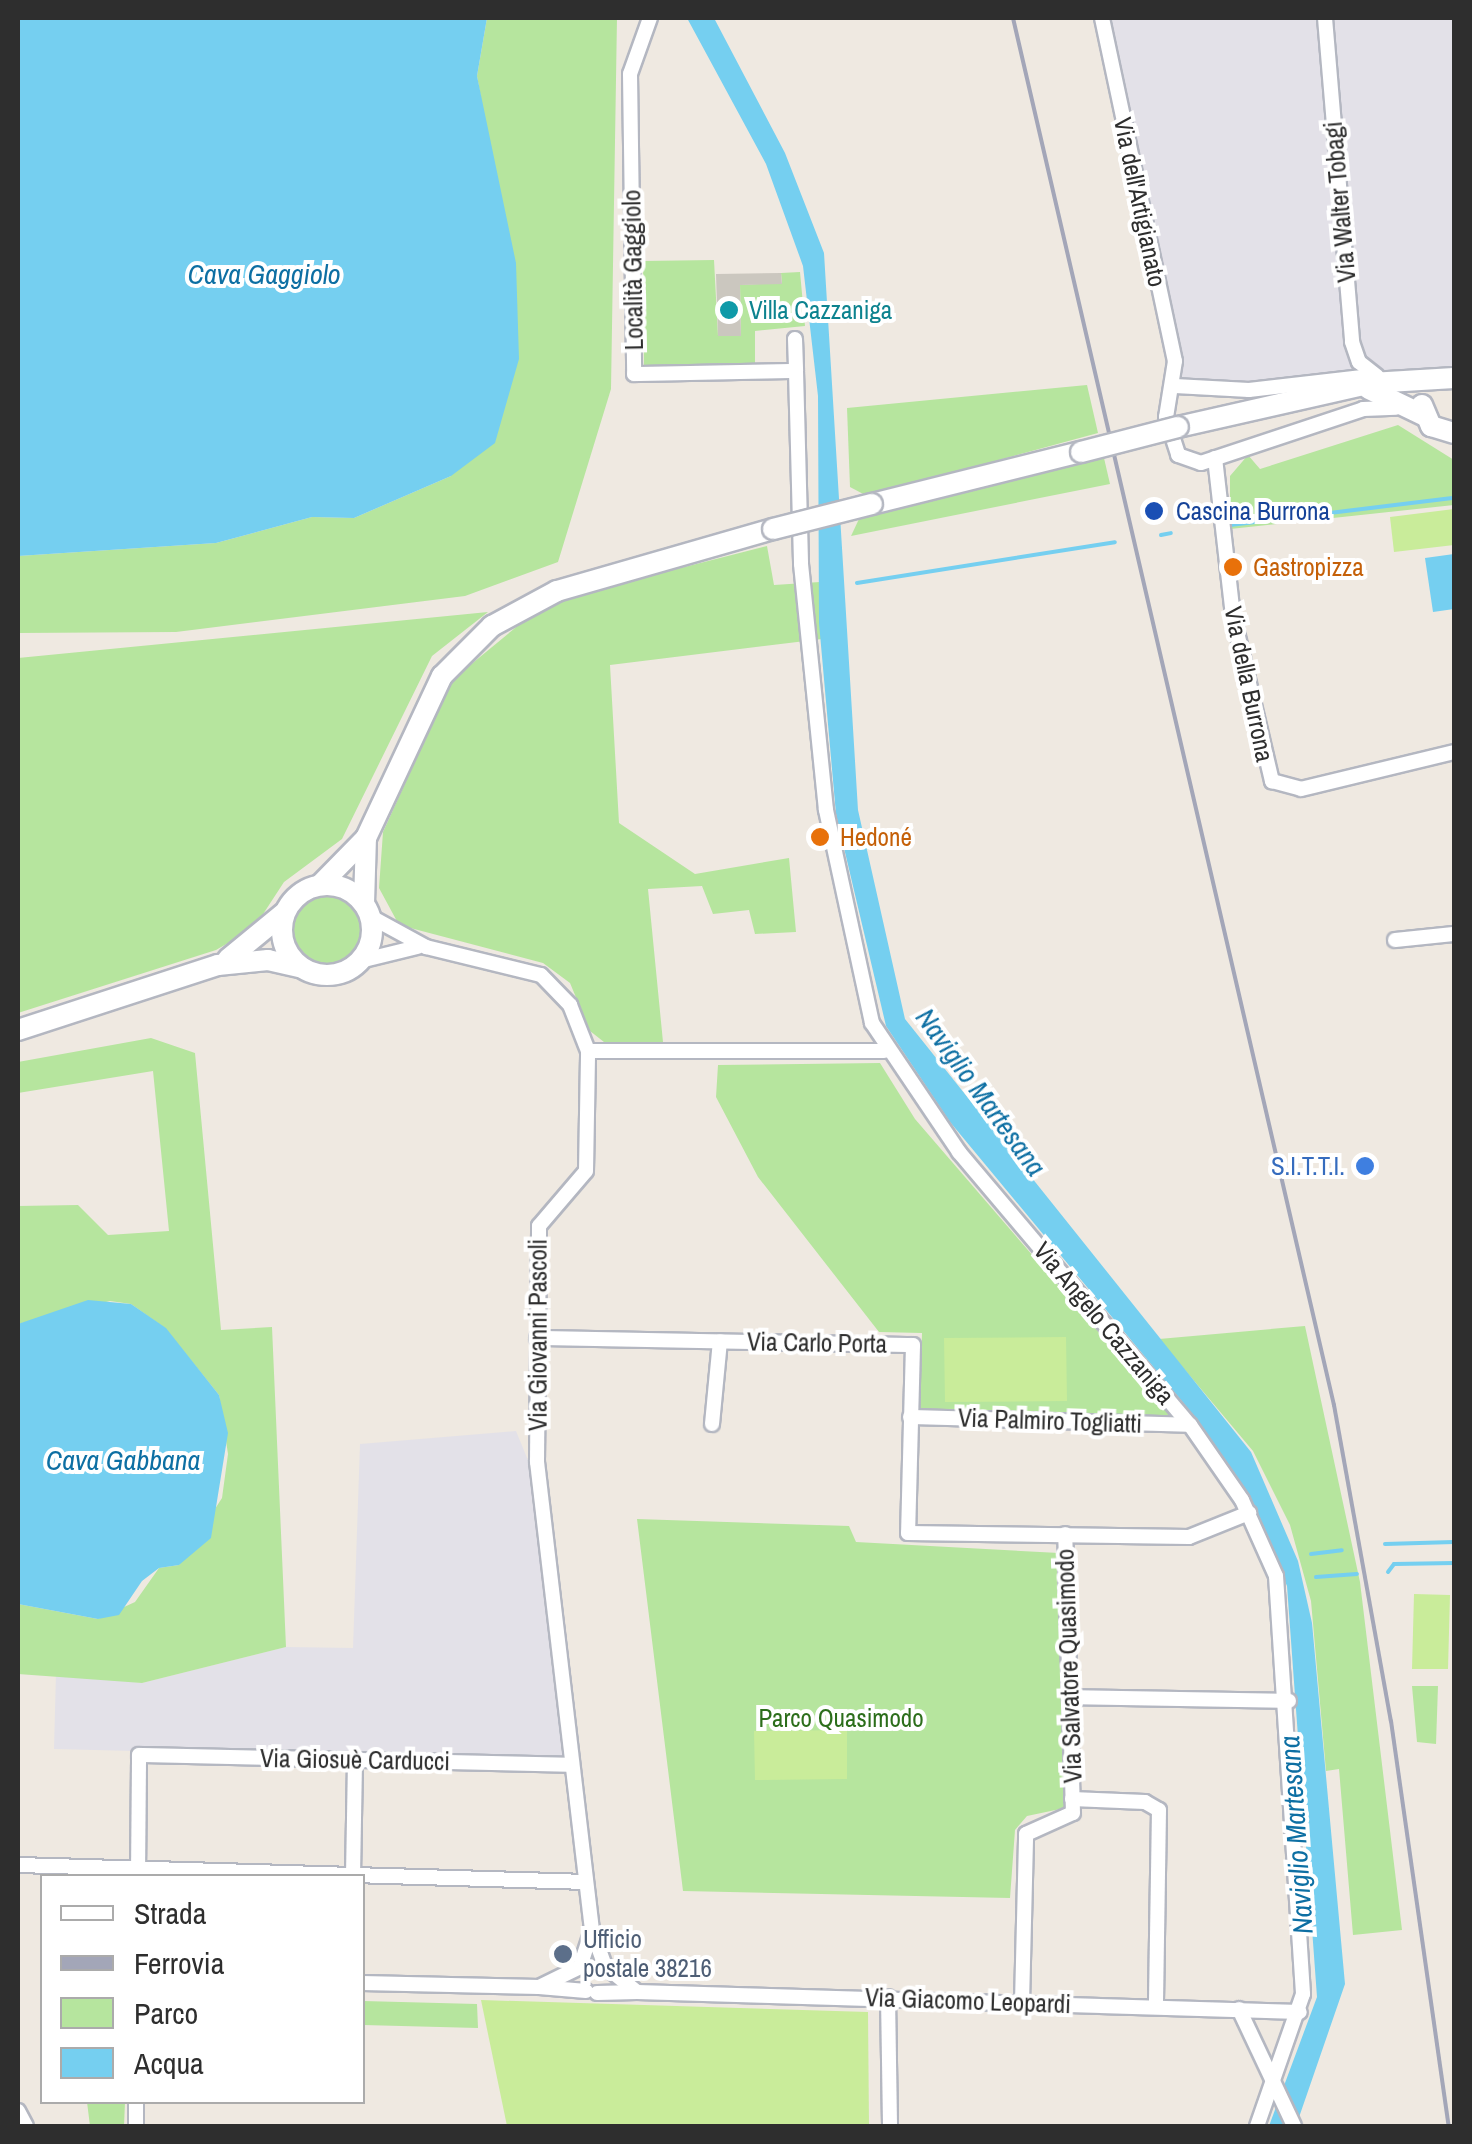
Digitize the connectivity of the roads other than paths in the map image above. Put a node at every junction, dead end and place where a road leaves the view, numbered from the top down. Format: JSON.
{"nodes":[{"id":1,"x":650,"y":18,"type":"edge"},
{"id":2,"x":1102,"y":18,"type":"edge"},
{"id":3,"x":1325,"y":18,"type":"edge"},
{"id":4,"x":796,"y":338,"type":"dead end"},
{"id":5,"x":796,"y":371,"type":"junction"},
{"id":6,"x":1377,"y":376,"type":"junction"},
{"id":7,"x":1444,"y":380,"type":"edge"},
{"id":8,"x":1400,"y":383,"type":"junction"},
{"id":9,"x":1174,"y":386,"type":"junction"},
{"id":10,"x":1352,"y":390,"type":"junction"},
{"id":11,"x":1425,"y":419,"type":"junction"},
{"id":12,"x":1454,"y":433,"type":"edge"},
{"id":13,"x":1215,"y":458,"type":"junction"},
{"id":14,"x":1454,"y":752,"type":"edge"},
{"id":15,"x":366,"y":838,"type":"junction"},
{"id":16,"x":320,"y":884,"type":"junction"},
{"id":17,"x":368,"y":911,"type":"junction"},
{"id":18,"x":284,"y":913,"type":"junction"},
{"id":19,"x":1454,"y":934,"type":"edge"},
{"id":20,"x":1395,"y":940,"type":"dead end"},
{"id":21,"x":426,"y":946,"type":"junction"},
{"id":22,"x":360,"y":961,"type":"junction"},
{"id":23,"x":218,"y":965,"type":"junction"},
{"id":24,"x":302,"y":968,"type":"junction"},
{"id":25,"x":18,"y":1030,"type":"edge"},
{"id":26,"x":588,"y":1051,"type":"junction"},
{"id":27,"x":884,"y":1051,"type":"junction"},
{"id":28,"x":537,"y":1338,"type":"junction"},
{"id":29,"x":720,"y":1341,"type":"junction"},
{"id":30,"x":910,"y":1416,"type":"junction"},
{"id":31,"x":712,"y":1424,"type":"dead end"},
{"id":32,"x":1190,"y":1425,"type":"junction"},
{"id":33,"x":1250,"y":1513,"type":"junction"},
{"id":34,"x":1065,"y":1534,"type":"junction"},
{"id":35,"x":1070,"y":1697,"type":"junction"},
{"id":36,"x":1289,"y":1701,"type":"junction"},
{"id":37,"x":355,"y":1760,"type":"junction"},
{"id":38,"x":572,"y":1765,"type":"junction"},
{"id":39,"x":1072,"y":1798,"type":"junction"},
{"id":40,"x":18,"y":1865,"type":"edge"},
{"id":41,"x":138,"y":1872,"type":"edge"},
{"id":42,"x":281,"y":1874,"type":"edge"},
{"id":43,"x":353,"y":1874,"type":"edge"},
{"id":44,"x":365,"y":1875,"type":"edge"},
{"id":45,"x":586,"y":1882,"type":"junction"},
{"id":46,"x":592,"y":1930,"type":"junction"},
{"id":47,"x":605,"y":1966,"type":"junction"},
{"id":48,"x":580,"y":1967,"type":"junction"},
{"id":49,"x":365,"y":1983,"type":"edge"},
{"id":50,"x":539,"y":1987,"type":"junction"},
{"id":51,"x":591,"y":1992,"type":"junction"},
{"id":52,"x":636,"y":1992,"type":"junction"},
{"id":53,"x":888,"y":1997,"type":"junction"},
{"id":54,"x":1022,"y":2003,"type":"junction"},
{"id":55,"x":1156,"y":2007,"type":"junction"},
{"id":56,"x":1239,"y":2009,"type":"junction"},
{"id":57,"x":1300,"y":2012,"type":"junction"},
{"id":58,"x":1273,"y":2087,"type":"junction"},
{"id":59,"x":18,"y":2111,"type":"edge"},
{"id":60,"x":26,"y":2126,"type":"edge"},
{"id":61,"x":890,"y":2126,"type":"edge"},
{"id":62,"x":1256,"y":2126,"type":"edge"},
{"id":63,"x":1294,"y":2126,"type":"edge"}],
"edges":[{"from":1,"to":5,"type":"street","name":"Località Gaggiolo"},
{"from":2,"to":9,"type":"street","name":"Via dell'Artigianato"},
{"from":3,"to":6,"type":"street","name":"Via Walter Tobagi"},
{"from":4,"to":5,"type":"street"},
{"from":5,"to":27,"type":"street","name":"Via Angelo Cazzaniga"},
{"from":6,"to":8,"type":"street"},
{"from":6,"to":9,"type":"street"},
{"from":7,"to":8,"type":"street"},
{"from":7,"to":11,"type":"street"},
{"from":8,"to":10,"type":"street"},
{"from":9,"to":13,"type":"street","name":"Via dell'Artigianato"},
{"from":10,"to":11,"type":"street"},
{"from":10,"to":15,"type":"street","bridge":true},
{"from":11,"to":12,"type":"street"},
{"from":11,"to":13,"type":"street"},
{"from":13,"to":14,"type":"street","name":"Via della Burrona"},
{"from":15,"to":16,"type":"street"},
{"from":15,"to":17,"type":"street"},
{"from":16,"to":17,"type":"street"},
{"from":16,"to":18,"type":"street"},
{"from":17,"to":21,"type":"street"},
{"from":17,"to":22,"type":"street"},
{"from":18,"to":23,"type":"street"},
{"from":18,"to":24,"type":"street"},
{"from":19,"to":20,"type":"street"},
{"from":21,"to":22,"type":"street"},
{"from":21,"to":26,"type":"street"},
{"from":22,"to":24,"type":"street"},
{"from":23,"to":24,"type":"street"},
{"from":23,"to":25,"type":"street"},
{"from":26,"to":27,"type":"street"},
{"from":26,"to":28,"type":"street","name":"Via Giovanni Pascoli"},
{"from":27,"to":32,"type":"street","name":"Via Angelo Cazzaniga"},
{"from":28,"to":29,"type":"street","name":"Via Carlo Porta"},
{"from":28,"to":38,"type":"street","name":"Via Giovanni Pascoli"},
{"from":29,"to":30,"type":"street","name":"Via Carlo Porta"},
{"from":29,"to":31,"type":"street","name":"Via Carlo Porta"},
{"from":30,"to":32,"type":"street","name":"Via Palmiro Togliatti"},
{"from":30,"to":34,"type":"street"},
{"from":32,"to":33,"type":"street","name":"Via Angelo Cazzaniga"},
{"from":33,"to":34,"type":"street"},
{"from":33,"to":36,"type":"street","name":"Via Angelo Cazzaniga"},
{"from":34,"to":35,"type":"street","name":"Via Salvatore Quasimodo"},
{"from":35,"to":36,"type":"street"},
{"from":35,"to":39,"type":"street","name":"Via Salvatore Quasimodo"},
{"from":36,"to":57,"type":"street","name":"Via Angelo Cazzaniga"},
{"from":37,"to":38,"type":"street","name":"Via Giosuè Carducci"},
{"from":37,"to":41,"type":"street","name":"Via Giosuè Carducci"},
{"from":37,"to":43,"type":"street"},
{"from":38,"to":45,"type":"street","name":"Via Giovanni Pascoli"},
{"from":39,"to":54,"type":"street","name":"Via Salvatore Quasimodo"},
{"from":39,"to":55,"type":"street"},
{"from":40,"to":41,"type":"street"},
{"from":41,"to":42,"type":"street"},
{"from":44,"to":45,"type":"street"},
{"from":45,"to":46,"type":"street","name":"Via Giovanni Pascoli"},
{"from":46,"to":47,"type":"street","name":"Via Giovanni Pascoli"},
{"from":46,"to":48,"type":"street","name":"Via Giovanni Pascoli"},
{"from":47,"to":48,"type":"street","name":"Via Giacomo Leopardi"},
{"from":47,"to":51,"type":"street"},
{"from":47,"to":52,"type":"street"},
{"from":48,"to":50,"type":"street","name":"Via Giacomo Leopardi"},
{"from":48,"to":51,"type":"street"},
{"from":49,"to":50,"type":"street","name":"Via Giacomo Leopardi"},
{"from":50,"to":51,"type":"street","name":"Via Giacomo Leopardi"},
{"from":51,"to":52,"type":"street","name":"Via Giacomo Leopardi"},
{"from":52,"to":53,"type":"street","name":"Via Giacomo Leopardi"},
{"from":53,"to":54,"type":"street","name":"Via Giacomo Leopardi"},
{"from":53,"to":61,"type":"street"},
{"from":54,"to":55,"type":"street","name":"Via Giacomo Leopardi"},
{"from":55,"to":56,"type":"street","name":"Via Giacomo Leopardi"},
{"from":56,"to":57,"type":"street","name":"Via Giacomo Leopardi"},
{"from":56,"to":58,"type":"street"},
{"from":57,"to":58,"type":"street","name":"Via Angelo Cazzaniga"},
{"from":58,"to":62,"type":"street","name":"Via Angelo Cazzaniga"},
{"from":58,"to":63,"type":"street"},
{"from":59,"to":60,"type":"street"}]}
